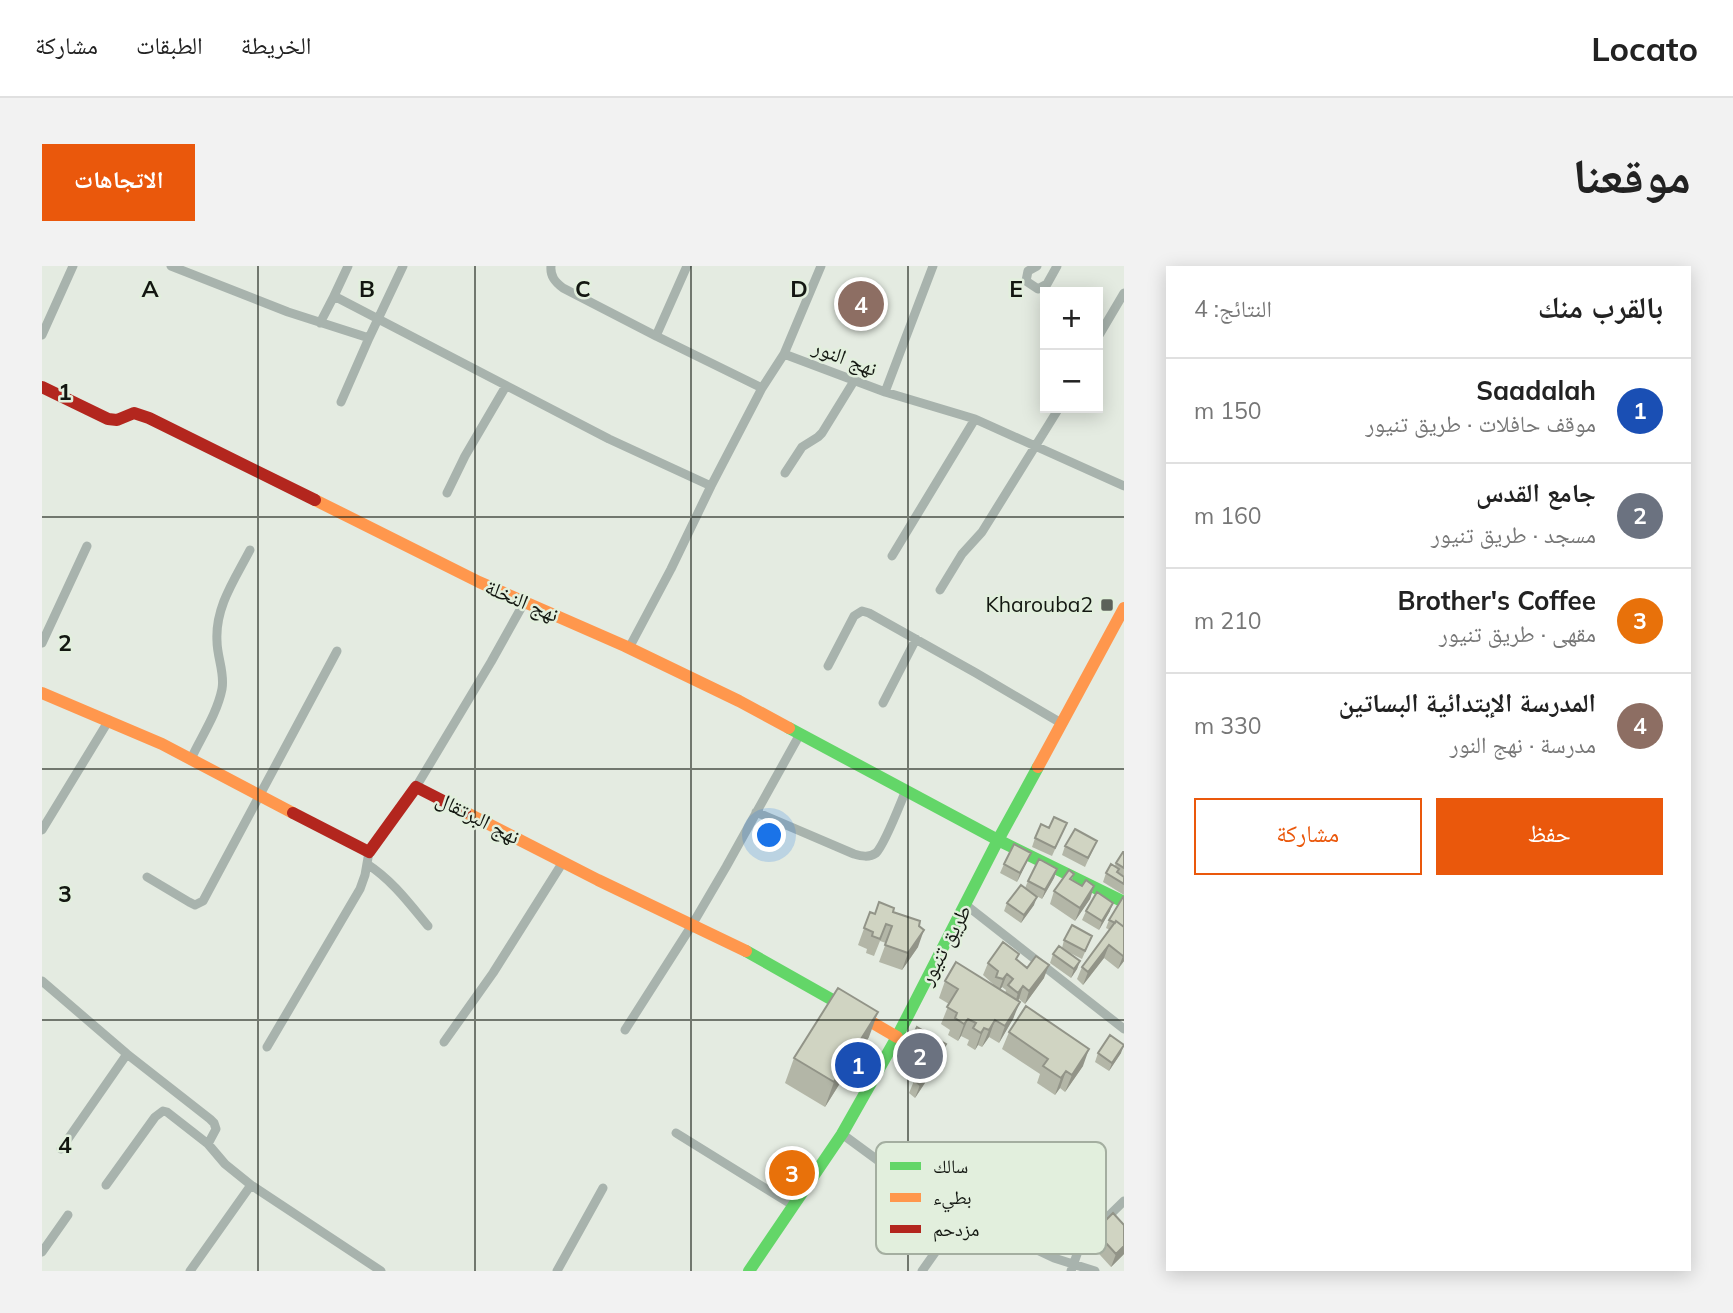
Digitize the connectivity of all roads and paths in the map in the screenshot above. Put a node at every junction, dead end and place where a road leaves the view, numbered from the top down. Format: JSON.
{"nodes":[{"id":1,"x":73,"y":266,"type":"edge"},
{"id":2,"x":171,"y":266,"type":"edge"},
{"id":3,"x":348,"y":266,"type":"edge"},
{"id":4,"x":403,"y":266,"type":"edge"},
{"id":5,"x":551,"y":266,"type":"edge"},
{"id":6,"x":687,"y":266,"type":"edge"},
{"id":7,"x":821,"y":266,"type":"edge"},
{"id":8,"x":933,"y":266,"type":"edge"},
{"id":9,"x":1037,"y":266,"type":"edge"},
{"id":10,"x":1057,"y":266,"type":"edge"},
{"id":11,"x":1124,"y":293,"type":"edge"},
{"id":12,"x":334,"y":296,"type":"junction"},
{"id":13,"x":377,"y":320,"type":"junction"},
{"id":14,"x":320,"y":323,"type":"junction"},
{"id":15,"x":1103,"y":329,"type":"edge"},
{"id":16,"x":42,"y":335,"type":"edge"},
{"id":17,"x":656,"y":336,"type":"junction"},
{"id":18,"x":369,"y":338,"type":"junction"},
{"id":19,"x":784,"y":354,"type":"junction"},
{"id":20,"x":854,"y":381,"type":"junction"},
{"id":21,"x":506,"y":386,"type":"junction"},
{"id":22,"x":42,"y":387,"type":"edge"},
{"id":23,"x":762,"y":388,"type":"junction"},
{"id":24,"x":885,"y":392,"type":"junction"},
{"id":25,"x":341,"y":402,"type":"dead end"},
{"id":26,"x":1056,"y":413,"type":"edge"},
{"id":27,"x":975,"y":419,"type":"junction"},
{"id":28,"x":1036,"y":445,"type":"junction"},
{"id":29,"x":785,"y":473,"type":"dead end"},
{"id":30,"x":711,"y":486,"type":"junction"},
{"id":31,"x":1124,"y":486,"type":"edge"},
{"id":32,"x":447,"y":493,"type":"dead end"},
{"id":33,"x":87,"y":546,"type":"dead end"},
{"id":34,"x":250,"y":550,"type":"dead end"},
{"id":35,"x":892,"y":556,"type":"dead end"},
{"id":36,"x":940,"y":590,"type":"dead end"},
{"id":37,"x":525,"y":601,"type":"junction"},
{"id":38,"x":1124,"y":608,"type":"edge"},
{"id":39,"x":916,"y":639,"type":"junction"},
{"id":40,"x":42,"y":643,"type":"edge"},
{"id":41,"x":629,"y":648,"type":"junction"},
{"id":42,"x":337,"y":651,"type":"dead end"},
{"id":43,"x":828,"y":666,"type":"dead end"},
{"id":44,"x":42,"y":693,"type":"edge"},
{"id":45,"x":883,"y":703,"type":"dead end"},
{"id":46,"x":109,"y":720,"type":"junction"},
{"id":47,"x":1061,"y":723,"type":"junction"},
{"id":48,"x":800,"y":734,"type":"junction"},
{"id":49,"x":191,"y":759,"type":"junction"},
{"id":50,"x":416,"y":787,"type":"junction"},
{"id":51,"x":906,"y":790,"type":"junction"},
{"id":52,"x":260,"y":796,"type":"junction"},
{"id":53,"x":756,"y":812,"type":"junction"},
{"id":54,"x":42,"y":830,"type":"edge"},
{"id":55,"x":998,"y":840,"type":"junction"},
{"id":56,"x":368,"y":858,"type":"junction"},
{"id":57,"x":563,"y":862,"type":"junction"},
{"id":58,"x":147,"y":877,"type":"dead end"},
{"id":59,"x":1124,"y":902,"type":"edge"},
{"id":60,"x":966,"y":905,"type":"junction"},
{"id":61,"x":692,"y":925,"type":"junction"},
{"id":62,"x":428,"y":926,"type":"dead end"},
{"id":63,"x":42,"y":981,"type":"edge"},
{"id":64,"x":1123,"y":1025,"type":"edge"},
{"id":65,"x":625,"y":1030,"type":"dead end"},
{"id":66,"x":897,"y":1037,"type":"junction"},
{"id":67,"x":444,"y":1042,"type":"dead end"},
{"id":68,"x":267,"y":1047,"type":"dead end"},
{"id":69,"x":127,"y":1054,"type":"junction"},
{"id":70,"x":676,"y":1133,"type":"dead end"},
{"id":71,"x":842,"y":1134,"type":"junction"},
{"id":72,"x":208,"y":1144,"type":"junction"},
{"id":73,"x":61,"y":1149,"type":"dead end"},
{"id":74,"x":876,"y":1159,"type":"edge"},
{"id":75,"x":106,"y":1185,"type":"dead end"},
{"id":76,"x":251,"y":1185,"type":"junction"},
{"id":77,"x":603,"y":1188,"type":"dead end"},
{"id":78,"x":1124,"y":1201,"type":"edge"},
{"id":79,"x":794,"y":1206,"type":"junction"},
{"id":80,"x":68,"y":1215,"type":"dead end"},
{"id":81,"x":1106,"y":1219,"type":"edge"},
{"id":82,"x":42,"y":1252,"type":"edge"},
{"id":83,"x":934,"y":1254,"type":"edge"},
{"id":84,"x":1046,"y":1254,"type":"edge"},
{"id":85,"x":1072,"y":1268,"type":"edge"},
{"id":86,"x":190,"y":1271,"type":"edge"},
{"id":87,"x":382,"y":1271,"type":"edge"},
{"id":88,"x":557,"y":1271,"type":"edge"},
{"id":89,"x":749,"y":1271,"type":"edge"},
{"id":90,"x":922,"y":1271,"type":"edge"},
{"id":91,"x":1095,"y":1271,"type":"edge"}],
"edges":[{"from":1,"to":16,"type":"street"},
{"from":2,"to":14,"type":"street"},
{"from":3,"to":12,"type":"street"},
{"from":4,"to":13,"type":"street"},
{"from":5,"to":17,"type":"street"},
{"from":6,"to":17,"type":"street"},
{"from":7,"to":19,"type":"street"},
{"from":8,"to":24,"type":"street"},
{"from":9,"to":10,"type":"street"},
{"from":11,"to":15,"type":"street"},
{"from":12,"to":13,"type":"street"},
{"from":12,"to":14,"type":"street"},
{"from":13,"to":18,"type":"street"},
{"from":13,"to":21,"type":"street"},
{"from":14,"to":18,"type":"street"},
{"from":17,"to":23,"type":"street"},
{"from":18,"to":25,"type":"street"},
{"from":19,"to":20,"type":"street","name":"نهج النور"},
{"from":19,"to":23,"type":"street","name":"نهج النور"},
{"from":20,"to":24,"type":"street","name":"نهج النور"},
{"from":20,"to":29,"type":"street"},
{"from":21,"to":30,"type":"street"},
{"from":21,"to":32,"type":"street"},
{"from":22,"to":37,"type":"street","name":"نهج النخلة"},
{"from":23,"to":30,"type":"street","name":"نهج النور"},
{"from":24,"to":27,"type":"street","name":"نهج النور"},
{"from":26,"to":28,"type":"street"},
{"from":27,"to":28,"type":"street","name":"نهج النور"},
{"from":27,"to":35,"type":"street"},
{"from":28,"to":31,"type":"street","name":"نهج النور"},
{"from":28,"to":36,"type":"street"},
{"from":30,"to":41,"type":"street","name":"نهج النور"},
{"from":33,"to":40,"type":"street"},
{"from":34,"to":49,"type":"street"},
{"from":37,"to":41,"type":"street","name":"نهج النخلة"},
{"from":37,"to":50,"type":"street"},
{"from":38,"to":47,"type":"street","name":"طريق تنيور"},
{"from":39,"to":43,"type":"street"},
{"from":39,"to":45,"type":"street"},
{"from":39,"to":47,"type":"street"},
{"from":41,"to":48,"type":"street","name":"نهج النخلة"},
{"from":42,"to":52,"type":"street"},
{"from":44,"to":46,"type":"street"},
{"from":46,"to":49,"type":"street"},
{"from":46,"to":54,"type":"street"},
{"from":47,"to":55,"type":"street","name":"طريق تنيور"},
{"from":48,"to":51,"type":"street","name":"نهج النخلة"},
{"from":48,"to":53,"type":"street"},
{"from":49,"to":52,"type":"street"},
{"from":50,"to":56,"type":"street","name":"نهج البرتقال"},
{"from":50,"to":57,"type":"street","name":"نهج البرتقال"},
{"from":51,"to":53,"type":"street"},
{"from":51,"to":55,"type":"street","name":"نهج النخلة"},
{"from":52,"to":56,"type":"street"},
{"from":52,"to":58,"type":"street"},
{"from":53,"to":61,"type":"street"},
{"from":55,"to":59,"type":"street","name":"نهج النخلة"},
{"from":55,"to":60,"type":"street","name":"طريق تنيور"},
{"from":56,"to":62,"type":"street"},
{"from":56,"to":68,"type":"street"},
{"from":57,"to":61,"type":"street","name":"نهج البرتقال"},
{"from":57,"to":67,"type":"street"},
{"from":60,"to":64,"type":"street"},
{"from":60,"to":66,"type":"street","name":"طريق تنيور"},
{"from":61,"to":65,"type":"street"},
{"from":61,"to":66,"type":"street","name":"نهج البرتقال"},
{"from":63,"to":69,"type":"street"},
{"from":66,"to":71,"type":"street","name":"طريق تنيور"},
{"from":69,"to":72,"type":"street"},
{"from":69,"to":73,"type":"street"},
{"from":70,"to":79,"type":"street"},
{"from":71,"to":74,"type":"street"},
{"from":71,"to":79,"type":"street","name":"طريق تنيور"},
{"from":72,"to":75,"type":"street"},
{"from":72,"to":76,"type":"street"},
{"from":76,"to":86,"type":"street"},
{"from":76,"to":87,"type":"street"},
{"from":77,"to":88,"type":"street"},
{"from":78,"to":81,"type":"street"},
{"from":79,"to":89,"type":"street","name":"طريق تنيور"},
{"from":80,"to":82,"type":"street"},
{"from":83,"to":90,"type":"street"},
{"from":84,"to":85,"type":"street"},
{"from":85,"to":91,"type":"street"}]}
